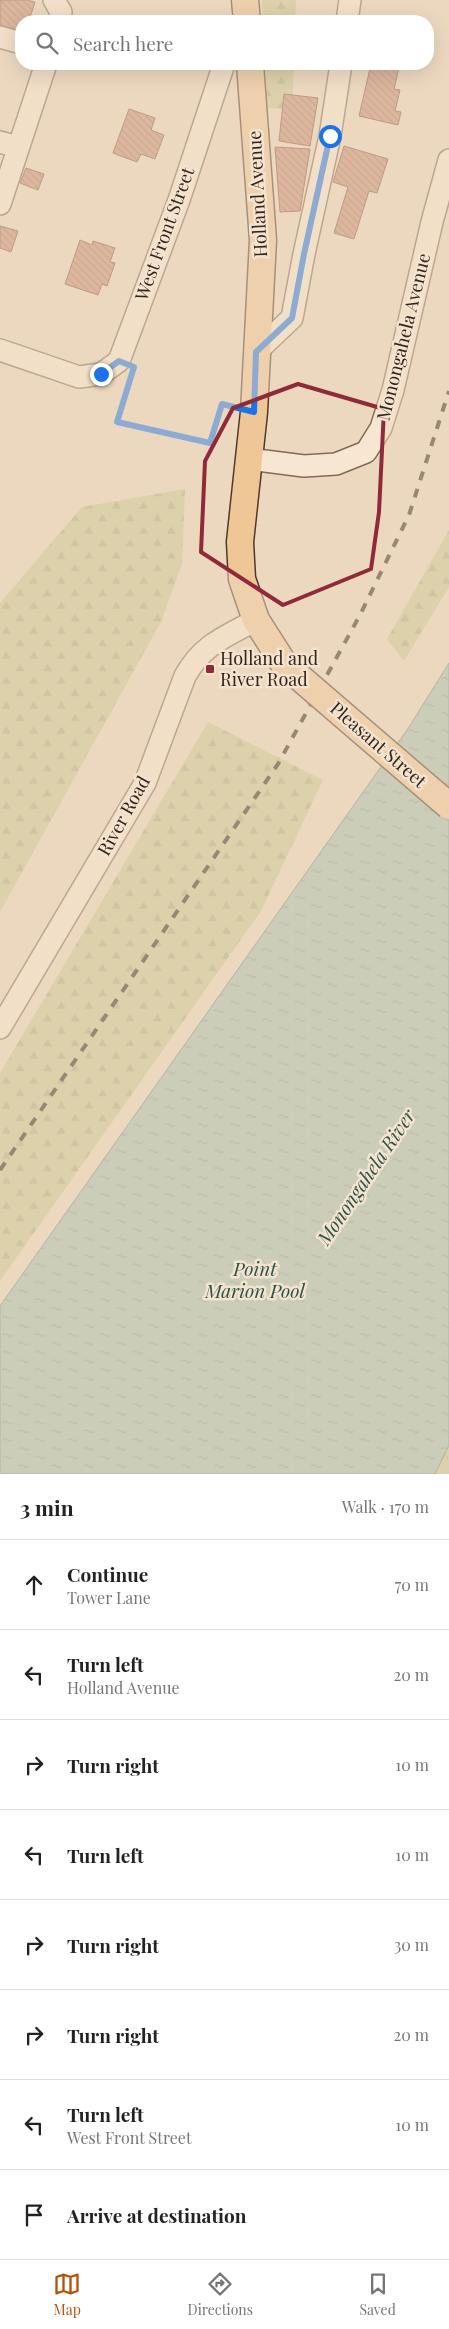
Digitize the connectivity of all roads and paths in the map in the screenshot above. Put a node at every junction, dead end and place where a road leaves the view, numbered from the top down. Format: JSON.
{"nodes":[{"id":1,"x":54,"y":0,"type":"edge"},
{"id":2,"x":350,"y":0,"type":"edge"},
{"id":3,"x":61,"y":15,"type":"edge"},
{"id":4,"x":348,"y":15,"type":"edge"},
{"id":5,"x":0,"y":37,"type":"edge"},
{"id":6,"x":15,"y":41,"type":"edge"},
{"id":7,"x":43,"y":70,"type":"edge"},
{"id":8,"x":222,"y":70,"type":"edge"},
{"id":9,"x":250,"y":70,"type":"edge"},
{"id":10,"x":340,"y":70,"type":"edge"},
{"id":11,"x":9,"y":145,"type":"edge"},
{"id":12,"x":449,"y":160,"type":"edge"},
{"id":13,"x":0,"y":204,"type":"edge"},
{"id":14,"x":0,"y":350,"type":"edge"},
{"id":15,"x":256,"y":352,"type":"junction"},
{"id":16,"x":119,"y":361,"type":"junction"},
{"id":17,"x":254,"y":412,"type":"junction"},
{"id":18,"x":249,"y":459,"type":"junction"},
{"id":19,"x":256,"y":620,"type":"junction"},
{"id":20,"x":449,"y":806,"type":"edge"},
{"id":21,"x":0,"y":1028,"type":"edge"}],
"edges":[{"from":1,"to":3,"type":"street"},
{"from":2,"to":4,"type":"street"},
{"from":5,"to":6,"type":"street"},
{"from":7,"to":11,"type":"street"},
{"from":8,"to":16,"type":"street","name":"West Front Street"},
{"from":9,"to":15,"type":"main road","name":"Holland Avenue"},
{"from":10,"to":15,"type":"street"},
{"from":11,"to":13,"type":"street"},
{"from":12,"to":18,"type":"street","name":"Monongahela Avenue"},
{"from":14,"to":16,"type":"street"},
{"from":15,"to":17,"type":"main road","name":"Holland Avenue"},
{"from":16,"to":17,"type":"path"},
{"from":17,"to":18,"type":"main road","name":"Holland Avenue"},
{"from":18,"to":19,"type":"main road","name":"Holland Avenue"},
{"from":19,"to":20,"type":"main road","name":"Pleasant Street","bridge":true},
{"from":19,"to":21,"type":"street","name":"River Road"}]}
